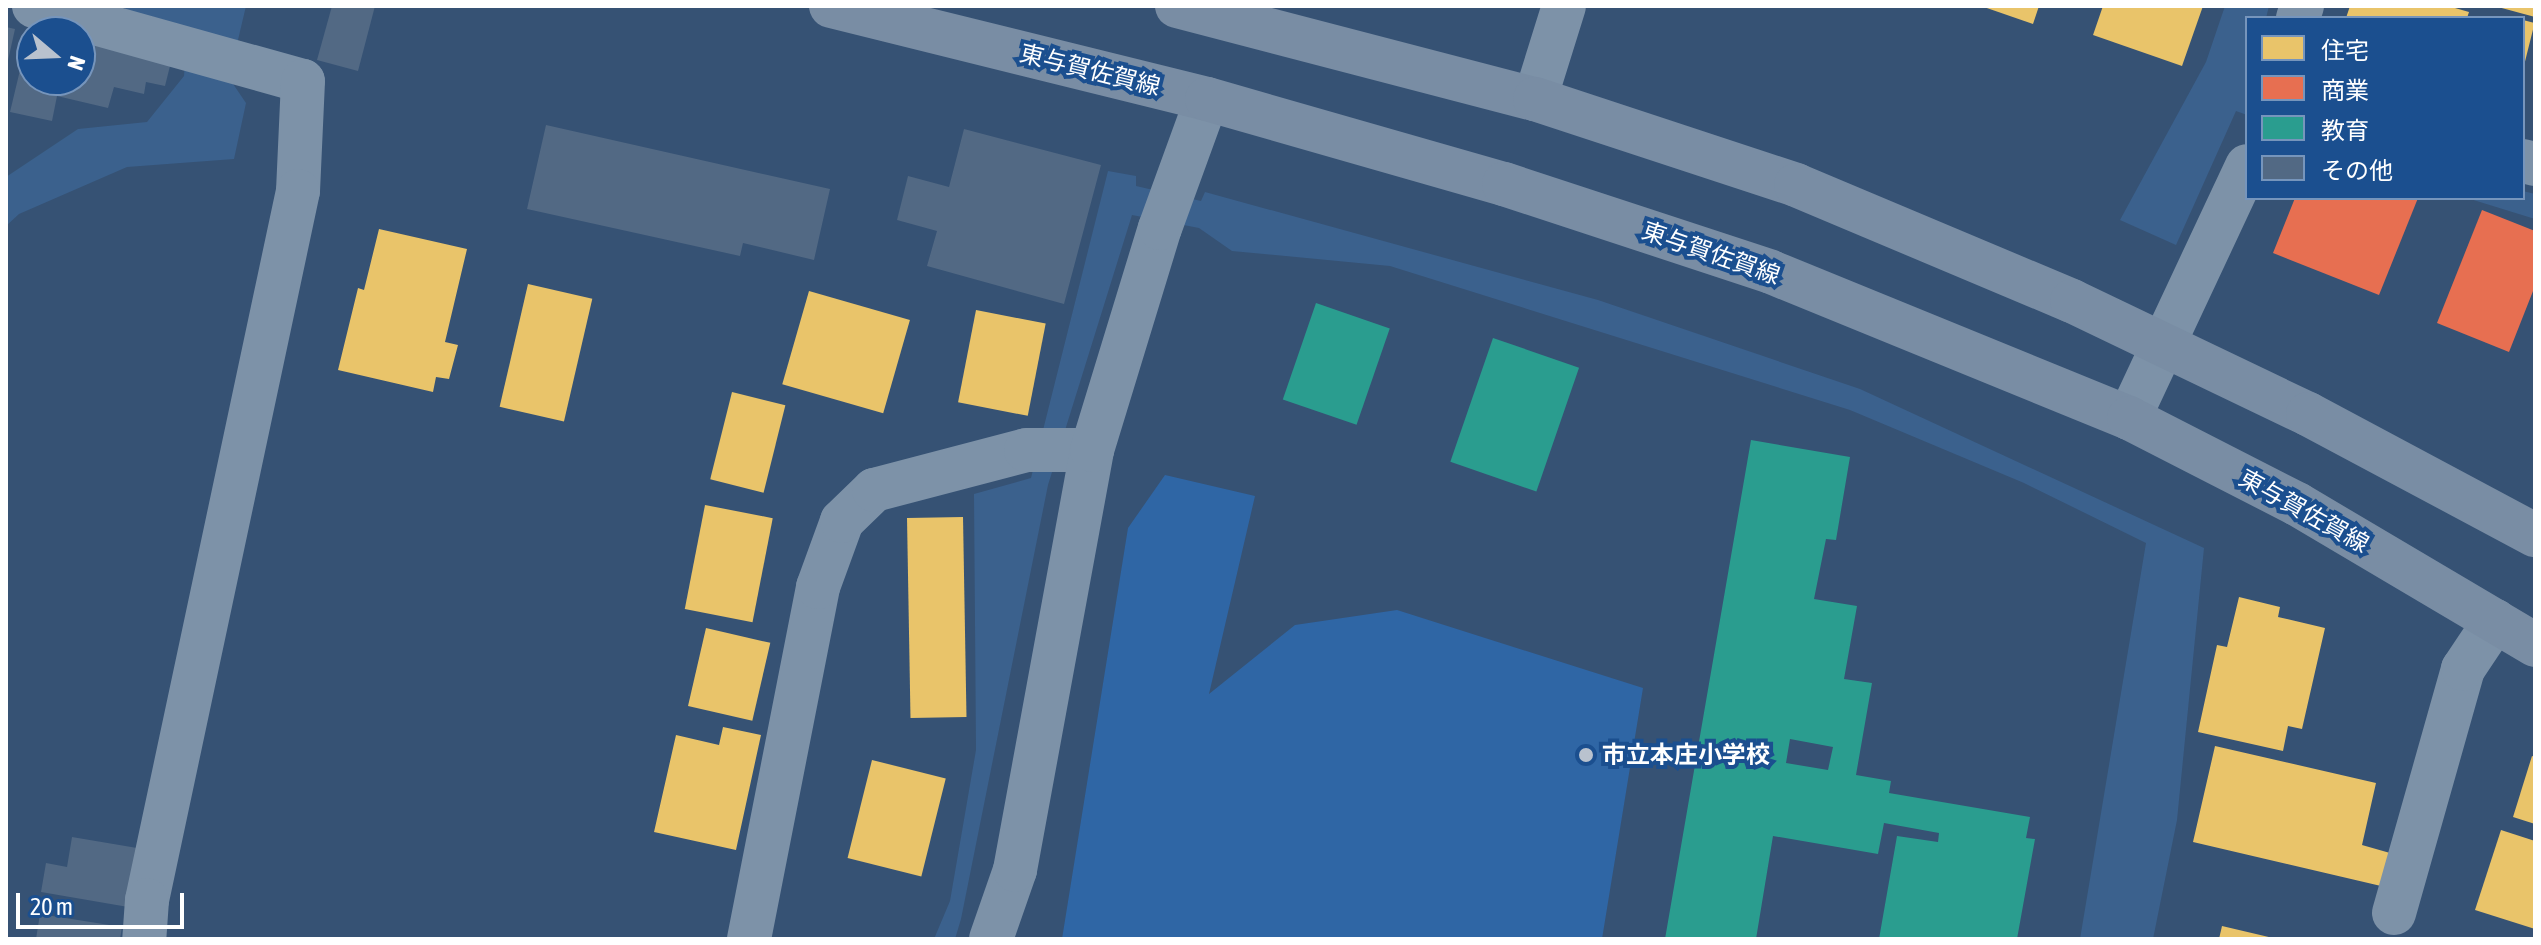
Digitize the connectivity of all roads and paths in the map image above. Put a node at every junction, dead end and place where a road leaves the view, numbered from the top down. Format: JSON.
{"nodes":[{"id":1,"x":34,"y":6,"type":"edge"},
{"id":2,"x":831,"y":6,"type":"edge"},
{"id":3,"x":1177,"y":6,"type":"edge"},
{"id":4,"x":1564,"y":6,"type":"edge"},
{"id":5,"x":1207,"y":99,"type":"junction"},
{"id":6,"x":1535,"y":99,"type":"junction"},
{"id":7,"x":2245,"y":170,"type":"edge"},
{"id":8,"x":2165,"y":347,"type":"junction"},
{"id":9,"x":2129,"y":418,"type":"junction"},
{"id":10,"x":1080,"y":452,"type":"junction"},
{"id":11,"x":2535,"y":535,"type":"edge"},
{"id":12,"x":2495,"y":621,"type":"junction"},
{"id":13,"x":2535,"y":645,"type":"edge"},
{"id":14,"x":2394,"y":913,"type":"dead end"},
{"id":15,"x":144,"y":939,"type":"edge"},
{"id":16,"x":749,"y":939,"type":"edge"},
{"id":17,"x":991,"y":939,"type":"edge"}],
"edges":[{"from":1,"to":15,"type":"street"},
{"from":2,"to":5,"type":"main road","name":"東与賀佐賀線"},
{"from":3,"to":6,"type":"main road"},
{"from":4,"to":6,"type":"street"},
{"from":5,"to":9,"type":"main road","name":"東与賀佐賀線"},
{"from":5,"to":10,"type":"street"},
{"from":6,"to":8,"type":"main road"},
{"from":7,"to":8,"type":"street"},
{"from":8,"to":9,"type":"street"},
{"from":8,"to":11,"type":"main road"},
{"from":9,"to":12,"type":"main road","name":"東与賀佐賀線"},
{"from":10,"to":16,"type":"street"},
{"from":10,"to":17,"type":"street"},
{"from":12,"to":13,"type":"main road","name":"東与賀佐賀線"},
{"from":12,"to":14,"type":"street"}]}
